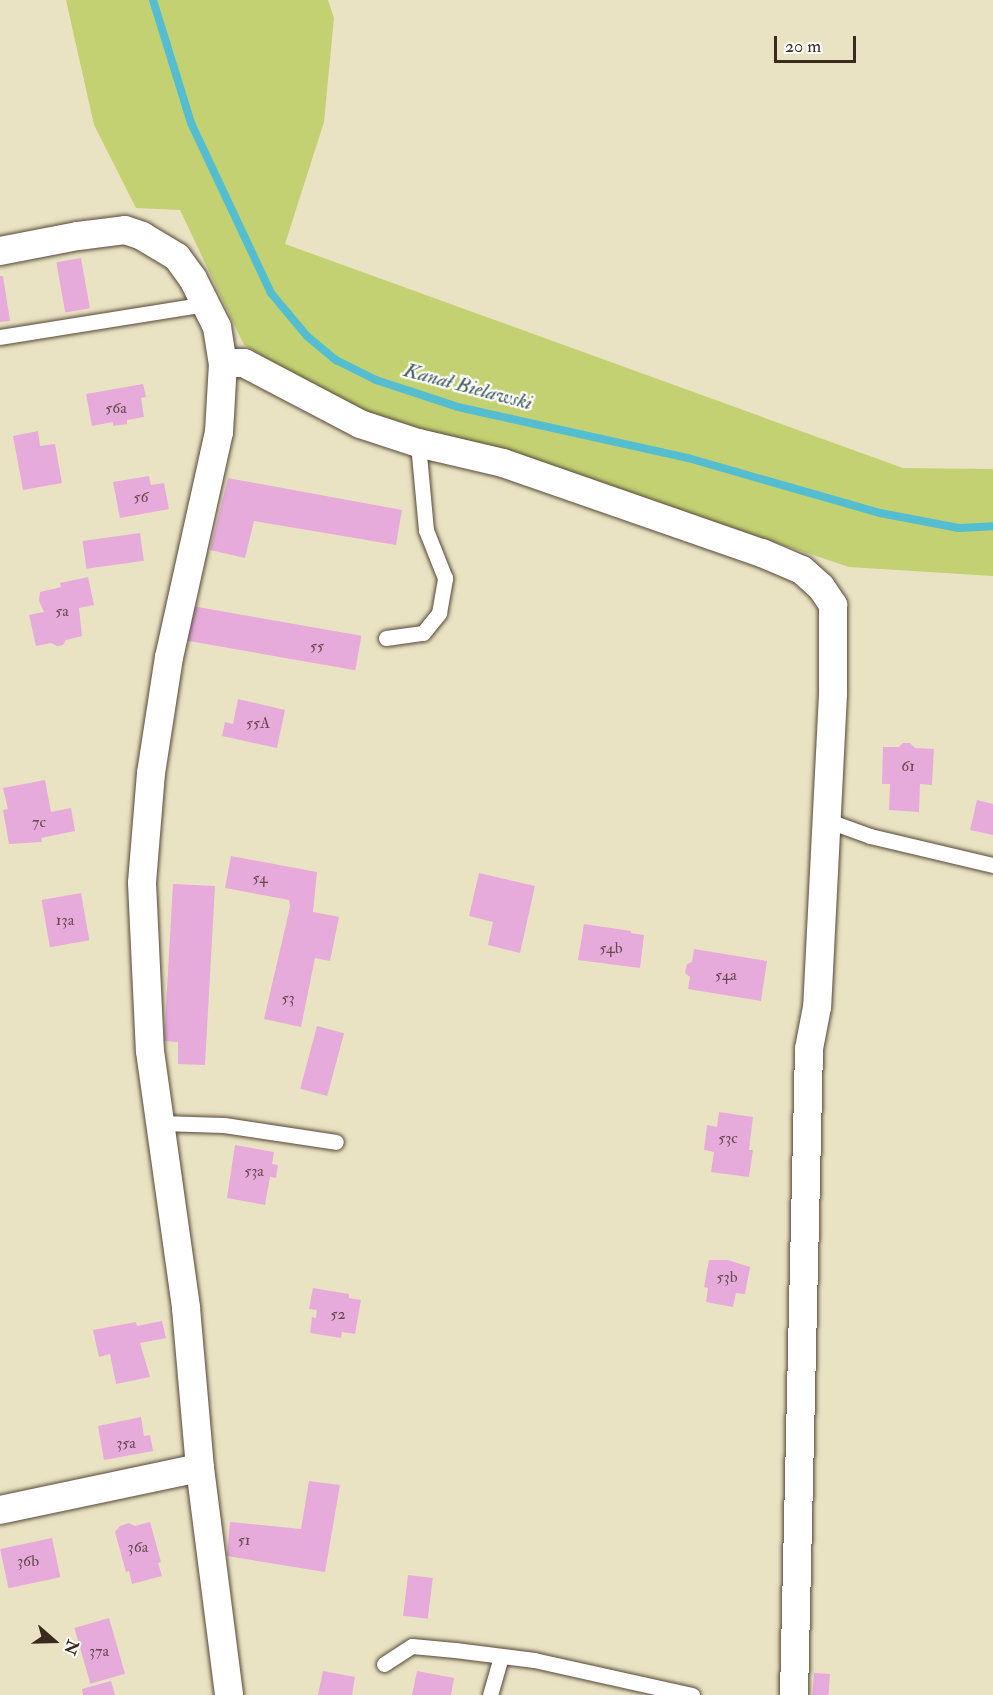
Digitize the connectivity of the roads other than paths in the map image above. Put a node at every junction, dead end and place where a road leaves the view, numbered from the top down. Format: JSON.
{"nodes":[{"id":1,"x":0,"y":251,"type":"edge"},
{"id":2,"x":207,"y":304,"type":"junction"},
{"id":3,"x":0,"y":337,"type":"edge"},
{"id":4,"x":223,"y":363,"type":"junction"},
{"id":5,"x":418,"y":443,"type":"junction"},
{"id":6,"x":386,"y":638,"type":"dead end"},
{"id":7,"x":826,"y":820,"type":"junction"},
{"id":8,"x":993,"y":865,"type":"edge"},
{"id":9,"x":160,"y":1123,"type":"junction"},
{"id":10,"x":336,"y":1142,"type":"dead end"},
{"id":11,"x":200,"y":1468,"type":"junction"},
{"id":12,"x":0,"y":1510,"type":"edge"},
{"id":13,"x":501,"y":1657,"type":"junction"},
{"id":14,"x":384,"y":1664,"type":"dead end"},
{"id":15,"x":229,"y":1695,"type":"edge"},
{"id":16,"x":490,"y":1695,"type":"edge"},
{"id":17,"x":692,"y":1695,"type":"edge"},
{"id":18,"x":794,"y":1695,"type":"edge"}],
"edges":[{"from":1,"to":2,"type":"street"},
{"from":2,"to":3,"type":"lane"},
{"from":2,"to":4,"type":"street"},
{"from":4,"to":5,"type":"street"},
{"from":4,"to":9,"type":"street"},
{"from":5,"to":6,"type":"lane"},
{"from":5,"to":7,"type":"street"},
{"from":7,"to":8,"type":"lane"},
{"from":7,"to":18,"type":"street"},
{"from":9,"to":10,"type":"lane"},
{"from":9,"to":11,"type":"street"},
{"from":11,"to":12,"type":"street"},
{"from":11,"to":15,"type":"street"},
{"from":13,"to":14,"type":"lane"},
{"from":13,"to":16,"type":"lane"},
{"from":13,"to":17,"type":"lane"}]}
